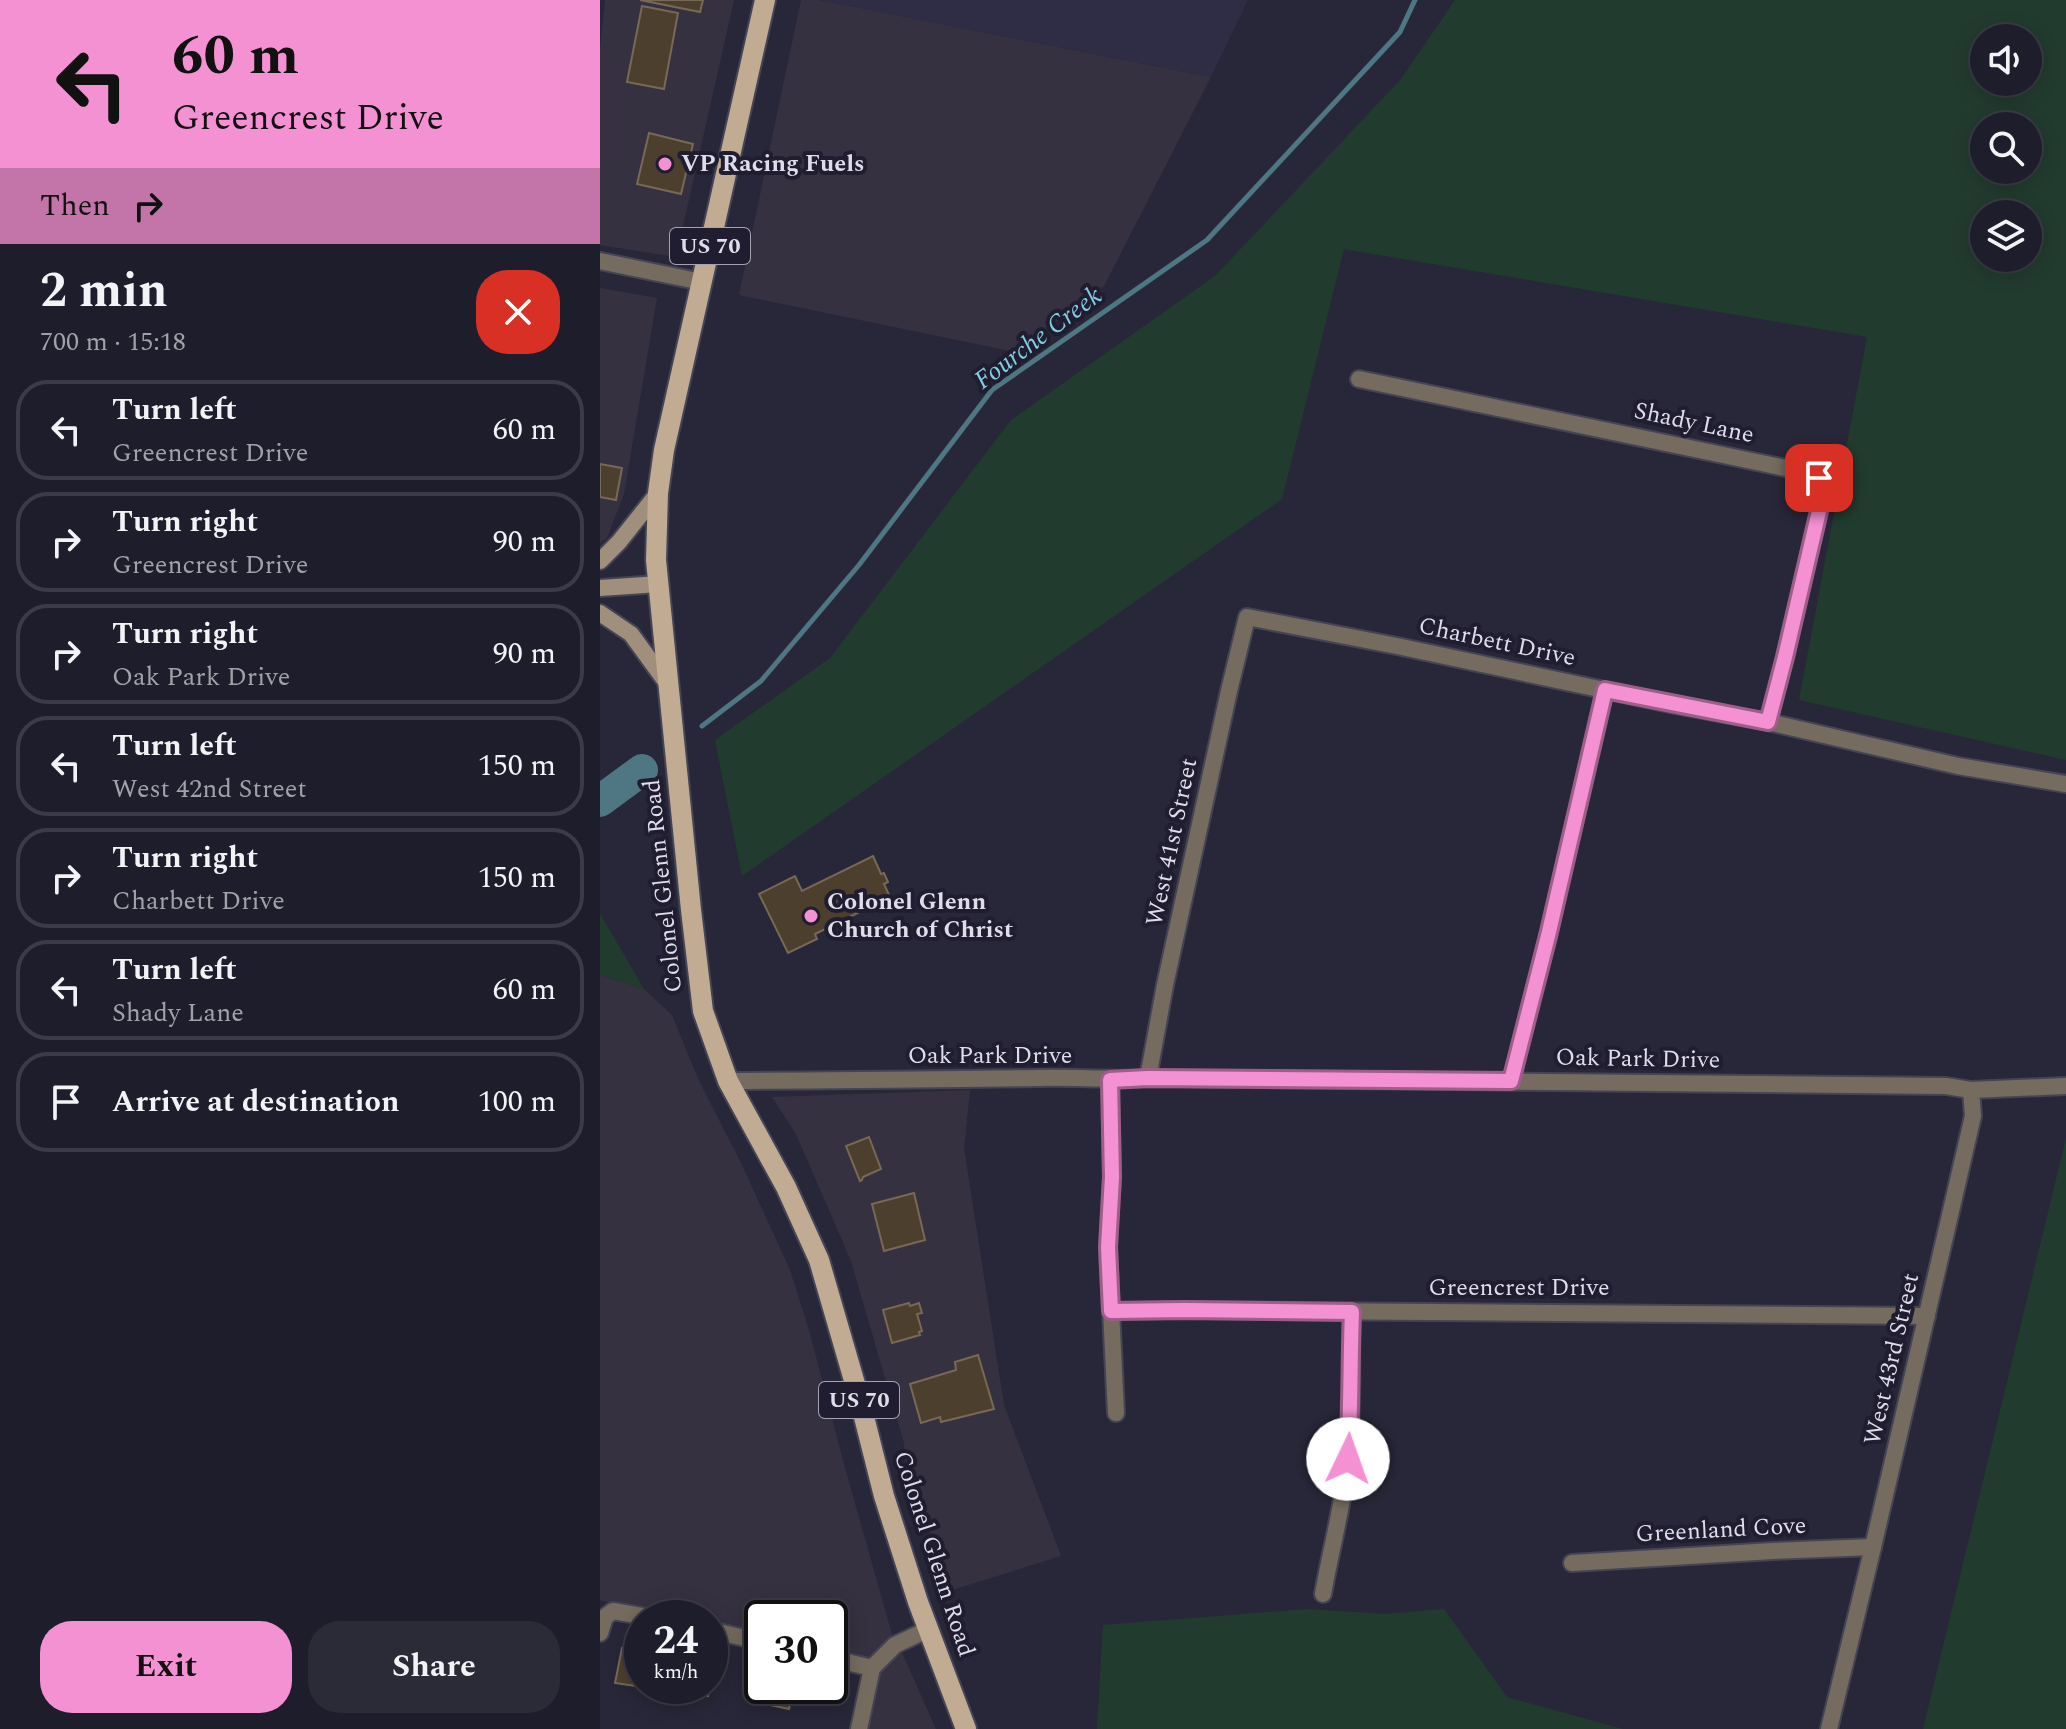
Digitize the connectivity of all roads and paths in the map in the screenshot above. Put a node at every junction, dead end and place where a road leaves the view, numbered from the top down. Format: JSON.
{"nodes":[{"id":1,"x":765,"y":0,"type":"edge"},
{"id":2,"x":600,"y":261,"type":"edge"},
{"id":3,"x":702,"y":282,"type":"junction"},
{"id":4,"x":1359,"y":379,"type":"dead end"},
{"id":5,"x":658,"y":493,"type":"junction"},
{"id":6,"x":600,"y":561,"type":"edge"},
{"id":7,"x":659,"y":584,"type":"junction"},
{"id":8,"x":600,"y":588,"type":"edge"},
{"id":9,"x":600,"y":613,"type":"edge"},
{"id":10,"x":1247,"y":617,"type":"joint"},
{"id":11,"x":669,"y":686,"type":"junction"},
{"id":12,"x":1605,"y":690,"type":"junction"},
{"id":13,"x":1768,"y":722,"type":"junction"},
{"id":14,"x":2066,"y":784,"type":"edge"},
{"id":15,"x":1148,"y":1078,"type":"junction"},
{"id":16,"x":1110,"y":1080,"type":"junction"},
{"id":17,"x":728,"y":1081,"type":"junction"},
{"id":18,"x":1511,"y":1081,"type":"junction"},
{"id":19,"x":2066,"y":1086,"type":"edge"},
{"id":20,"x":1971,"y":1090,"type":"junction"},
{"id":21,"x":1111,"y":1311,"type":"junction"},
{"id":22,"x":1352,"y":1312,"type":"junction"},
{"id":23,"x":1927,"y":1316,"type":"junction"},
{"id":24,"x":1116,"y":1413,"type":"dead end"},
{"id":25,"x":1873,"y":1547,"type":"junction"},
{"id":26,"x":1572,"y":1563,"type":"dead end"},
{"id":27,"x":1323,"y":1594,"type":"dead end"},
{"id":28,"x":624,"y":1613,"type":"edge"},
{"id":29,"x":601,"y":1629,"type":"edge"},
{"id":30,"x":929,"y":1629,"type":"junction"},
{"id":31,"x":848,"y":1662,"type":"edge"},
{"id":32,"x":872,"y":1668,"type":"junction"},
{"id":33,"x":859,"y":1729,"type":"edge"},
{"id":34,"x":966,"y":1729,"type":"edge"},
{"id":35,"x":1829,"y":1729,"type":"edge"}],
"edges":[{"from":1,"to":3,"type":"main road","name":"Colonel Glenn Road","number":"US 70"},
{"from":2,"to":3,"type":"street"},
{"from":3,"to":5,"type":"main road","name":"Colonel Glenn Road","number":"US 70"},
{"from":4,"to":13,"type":"street","name":"Shady Lane"},
{"from":5,"to":6,"type":"main road"},
{"from":5,"to":7,"type":"main road","name":"Colonel Glenn Road","number":"US 70"},
{"from":7,"to":8,"type":"main road"},
{"from":7,"to":11,"type":"main road","name":"Colonel Glenn Road","number":"US 70"},
{"from":9,"to":11,"type":"main road"},
{"from":10,"to":12,"type":"street","name":"Charbett Drive"},
{"from":10,"to":15,"type":"street","name":"West 41st Street"},
{"from":11,"to":17,"type":"main road","name":"Colonel Glenn Road","number":"US 70"},
{"from":12,"to":13,"type":"street","name":"Charbett Drive"},
{"from":12,"to":18,"type":"street"},
{"from":13,"to":14,"type":"street","name":"Charbett Drive"},
{"from":15,"to":16,"type":"street","name":"Oak Park Drive"},
{"from":15,"to":18,"type":"street","name":"Oak Park Drive"},
{"from":16,"to":17,"type":"street","name":"Oak Park Drive"},
{"from":16,"to":21,"type":"street"},
{"from":17,"to":30,"type":"main road","name":"Colonel Glenn Road","number":"US 70"},
{"from":18,"to":20,"type":"street","name":"Oak Park Drive"},
{"from":19,"to":20,"type":"street"},
{"from":20,"to":23,"type":"street","name":"West 43rd Street"},
{"from":21,"to":22,"type":"street","name":"Greencrest Drive"},
{"from":21,"to":24,"type":"street"},
{"from":22,"to":23,"type":"street","name":"Greencrest Drive"},
{"from":22,"to":27,"type":"street"},
{"from":23,"to":25,"type":"street","name":"West 43rd Street"},
{"from":25,"to":26,"type":"street","name":"Greenland Cove"},
{"from":25,"to":35,"type":"street","name":"West 43rd Street"},
{"from":28,"to":29,"type":"street"},
{"from":30,"to":32,"type":"street"},
{"from":30,"to":34,"type":"main road","name":"Colonel Glenn Road","number":"US 70"},
{"from":31,"to":32,"type":"street"},
{"from":32,"to":33,"type":"street"}]}
